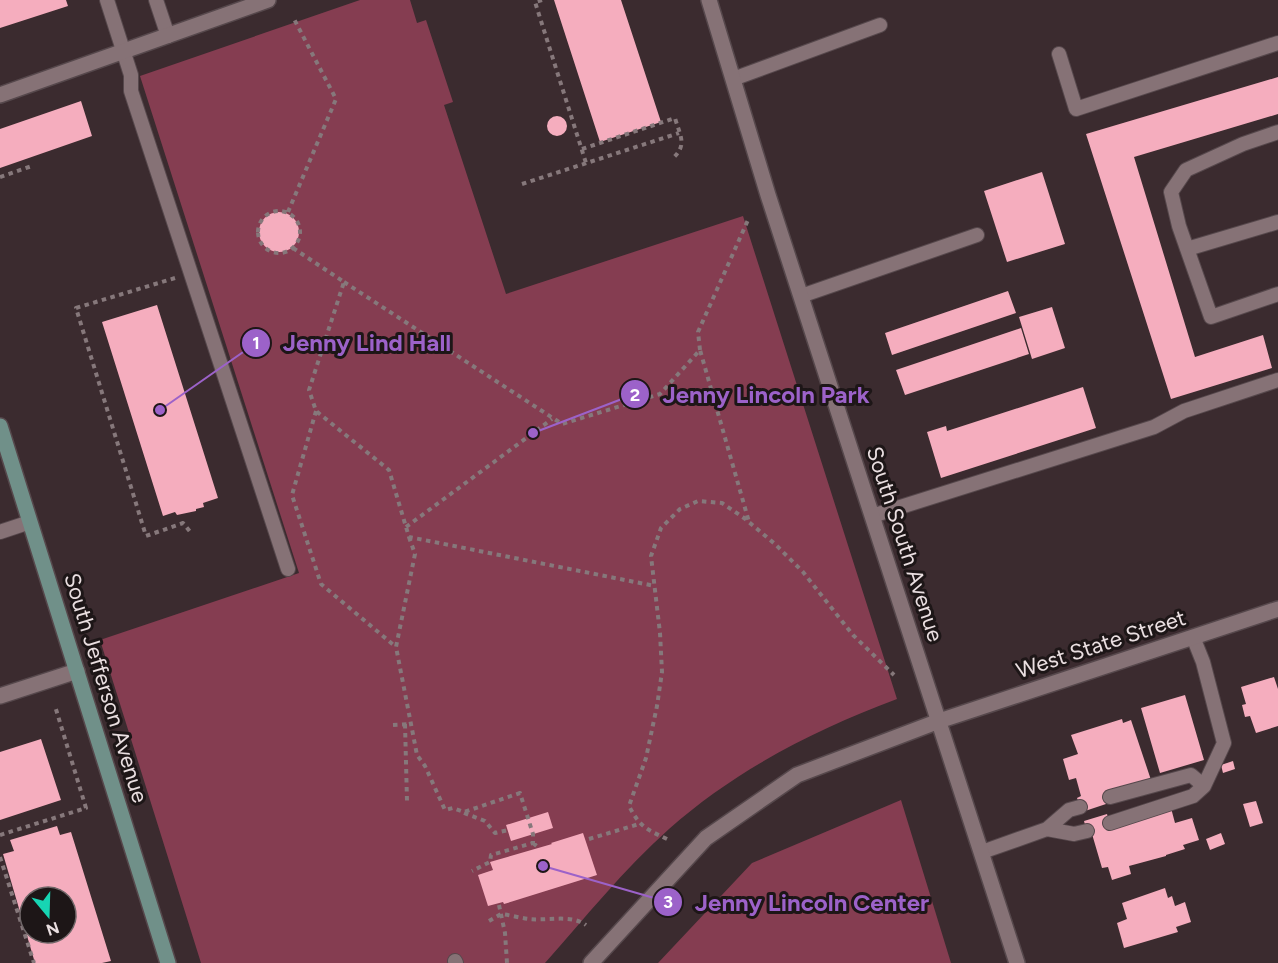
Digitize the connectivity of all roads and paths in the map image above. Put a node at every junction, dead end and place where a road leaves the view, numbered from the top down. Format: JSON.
{"nodes":[{"id":1,"x":107,"y":0,"type":"edge"},
{"id":2,"x":156,"y":0,"type":"edge"},
{"id":3,"x":268,"y":0,"type":"edge"},
{"id":4,"x":542,"y":0,"type":"edge"},
{"id":5,"x":711,"y":0,"type":"edge"},
{"id":6,"x":294,"y":19,"type":"dead end"},
{"id":7,"x":880,"y":26,"type":"dead end"},
{"id":8,"x":168,"y":36,"type":"junction"},
{"id":9,"x":1278,"y":43,"type":"edge"},
{"id":10,"x":124,"y":51,"type":"junction"},
{"id":11,"x":1059,"y":54,"type":"dead end"},
{"id":12,"x":733,"y":79,"type":"junction"},
{"id":13,"x":0,"y":95,"type":"edge"},
{"id":14,"x":1278,"y":132,"type":"edge"},
{"id":15,"x":680,"y":133,"type":"junction"},
{"id":16,"x":582,"y":149,"type":"junction"},
{"id":17,"x":672,"y":159,"type":"dead end"},
{"id":18,"x":586,"y":163,"type":"junction"},
{"id":19,"x":32,"y":166,"type":"dead end"},
{"id":20,"x":0,"y":177,"type":"edge"},
{"id":21,"x":522,"y":184,"type":"dead end"},
{"id":22,"x":288,"y":212,"type":"junction"},
{"id":23,"x":748,"y":220,"type":"dead end"},
{"id":24,"x":1278,"y":222,"type":"edge"},
{"id":25,"x":977,"y":235,"type":"dead end"},
{"id":26,"x":293,"y":248,"type":"junction"},
{"id":27,"x":1187,"y":249,"type":"junction"},
{"id":28,"x":191,"y":273,"type":"junction"},
{"id":29,"x":344,"y":282,"type":"junction"},
{"id":30,"x":1278,"y":294,"type":"edge"},
{"id":31,"x":801,"y":296,"type":"junction"},
{"id":32,"x":700,"y":350,"type":"junction"},
{"id":33,"x":1278,"y":380,"type":"edge"},
{"id":34,"x":316,"y":411,"type":"junction"},
{"id":35,"x":552,"y":419,"type":"junction"},
{"id":36,"x":0,"y":426,"type":"edge"},
{"id":37,"x":872,"y":516,"type":"junction"},
{"id":38,"x":30,"y":522,"type":"junction"},
{"id":39,"x":749,"y":523,"type":"junction"},
{"id":40,"x":406,"y":527,"type":"junction"},
{"id":41,"x":0,"y":532,"type":"edge"},
{"id":42,"x":192,"y":534,"type":"dead end"},
{"id":43,"x":409,"y":537,"type":"junction"},
{"id":44,"x":288,"y":569,"type":"dead end"},
{"id":45,"x":655,"y":586,"type":"junction"},
{"id":46,"x":1278,"y":609,"type":"edge"},
{"id":47,"x":1193,"y":637,"type":"junction"},
{"id":48,"x":396,"y":647,"type":"junction"},
{"id":49,"x":78,"y":671,"type":"junction"},
{"id":50,"x":894,"y":675,"type":"dead end"},
{"id":51,"x":0,"y":696,"type":"edge"},
{"id":52,"x":55,"y":706,"type":"dead end"},
{"id":53,"x":939,"y":721,"type":"junction"},
{"id":54,"x":405,"y":724,"type":"junction"},
{"id":55,"x":411,"y":724,"type":"junction"},
{"id":56,"x":393,"y":725,"type":"dead end"},
{"id":57,"x":1204,"y":786,"type":"junction"},
{"id":58,"x":1110,"y":797,"type":"dead end"},
{"id":59,"x":407,"y":801,"type":"dead end"},
{"id":60,"x":1080,"y":807,"type":"dead end"},
{"id":61,"x":464,"y":812,"type":"junction"},
{"id":62,"x":1110,"y":823,"type":"dead end"},
{"id":63,"x":639,"y":824,"type":"junction"},
{"id":64,"x":1047,"y":829,"type":"junction"},
{"id":65,"x":508,"y":830,"type":"dead end"},
{"id":66,"x":1087,"y":831,"type":"dead end"},
{"id":67,"x":0,"y":836,"type":"edge"},
{"id":68,"x":667,"y":839,"type":"dead end"},
{"id":69,"x":588,"y":840,"type":"dead end"},
{"id":70,"x":534,"y":843,"type":"junction"},
{"id":71,"x":539,"y":848,"type":"dead end"},
{"id":72,"x":982,"y":852,"type":"junction"},
{"id":73,"x":0,"y":857,"type":"edge"},
{"id":74,"x":472,"y":872,"type":"dead end"},
{"id":75,"x":499,"y":905,"type":"dead end"},
{"id":76,"x":501,"y":914,"type":"junction"},
{"id":77,"x":489,"y":921,"type":"dead end"},
{"id":78,"x":586,"y":925,"type":"dead end"},
{"id":79,"x":34,"y":963,"type":"edge"},
{"id":80,"x":168,"y":963,"type":"edge"},
{"id":81,"x":507,"y":963,"type":"edge"},
{"id":82,"x":591,"y":963,"type":"edge"},
{"id":83,"x":1017,"y":963,"type":"edge"}],
"edges":[{"from":1,"to":10,"type":"lane"},
{"from":2,"to":8,"type":"lane"},
{"from":3,"to":8,"type":"street"},
{"from":4,"to":16,"type":"path"},
{"from":5,"to":12,"type":"street","name":"South South Avenue"},
{"from":6,"to":22,"type":"path"},
{"from":7,"to":12,"type":"lane"},
{"from":8,"to":10,"type":"street"},
{"from":9,"to":11,"type":"lane"},
{"from":10,"to":13,"type":"street"},
{"from":10,"to":28,"type":"lane"},
{"from":12,"to":31,"type":"street","name":"South South Avenue"},
{"from":14,"to":27,"type":"lane"},
{"from":15,"to":16,"type":"path"},
{"from":15,"to":17,"type":"path"},
{"from":15,"to":18,"type":"path"},
{"from":16,"to":18,"type":"path"},
{"from":18,"to":21,"type":"path"},
{"from":19,"to":20,"type":"path"},
{"from":22,"to":26,"type":"path"},
{"from":22,"to":26,"type":"path"},
{"from":23,"to":32,"type":"path"},
{"from":24,"to":27,"type":"lane"},
{"from":25,"to":31,"type":"lane"},
{"from":26,"to":29,"type":"path"},
{"from":27,"to":30,"type":"lane"},
{"from":28,"to":42,"type":"path"},
{"from":28,"to":44,"type":"lane"},
{"from":29,"to":34,"type":"path"},
{"from":29,"to":35,"type":"path"},
{"from":31,"to":37,"type":"street","name":"South South Avenue"},
{"from":32,"to":35,"type":"path"},
{"from":32,"to":39,"type":"path"},
{"from":33,"to":37,"type":"lane"},
{"from":34,"to":40,"type":"path"},
{"from":34,"to":48,"type":"path"},
{"from":35,"to":40,"type":"path"},
{"from":36,"to":38,"type":"main road","name":"South Jefferson Avenue"},
{"from":37,"to":53,"type":"street","name":"South South Avenue"},
{"from":38,"to":41,"type":"lane"},
{"from":38,"to":49,"type":"main road","name":"South Jefferson Avenue"},
{"from":39,"to":45,"type":"path"},
{"from":39,"to":50,"type":"path"},
{"from":40,"to":43,"type":"path"},
{"from":43,"to":45,"type":"path"},
{"from":43,"to":48,"type":"path"},
{"from":45,"to":63,"type":"path"},
{"from":46,"to":47,"type":"street","name":"West State Street"},
{"from":47,"to":53,"type":"street","name":"West State Street"},
{"from":47,"to":57,"type":"lane"},
{"from":48,"to":55,"type":"path"},
{"from":49,"to":51,"type":"street"},
{"from":49,"to":80,"type":"main road","name":"South Jefferson Avenue"},
{"from":52,"to":67,"type":"path"},
{"from":53,"to":72,"type":"street","name":"South South Avenue"},
{"from":53,"to":82,"type":"street","name":"West State Street"},
{"from":54,"to":55,"type":"path"},
{"from":54,"to":56,"type":"path"},
{"from":54,"to":59,"type":"path"},
{"from":55,"to":61,"type":"path"},
{"from":57,"to":58,"type":"lane"},
{"from":57,"to":62,"type":"lane"},
{"from":60,"to":64,"type":"lane"},
{"from":61,"to":65,"type":"path"},
{"from":61,"to":70,"type":"path"},
{"from":63,"to":68,"type":"path"},
{"from":63,"to":69,"type":"path"},
{"from":64,"to":66,"type":"lane"},
{"from":64,"to":72,"type":"lane"},
{"from":70,"to":71,"type":"path"},
{"from":70,"to":74,"type":"path"},
{"from":72,"to":83,"type":"street","name":"South South Avenue"},
{"from":73,"to":79,"type":"path"},
{"from":75,"to":76,"type":"path"},
{"from":76,"to":77,"type":"path"},
{"from":76,"to":78,"type":"path"},
{"from":76,"to":81,"type":"path"}]}
